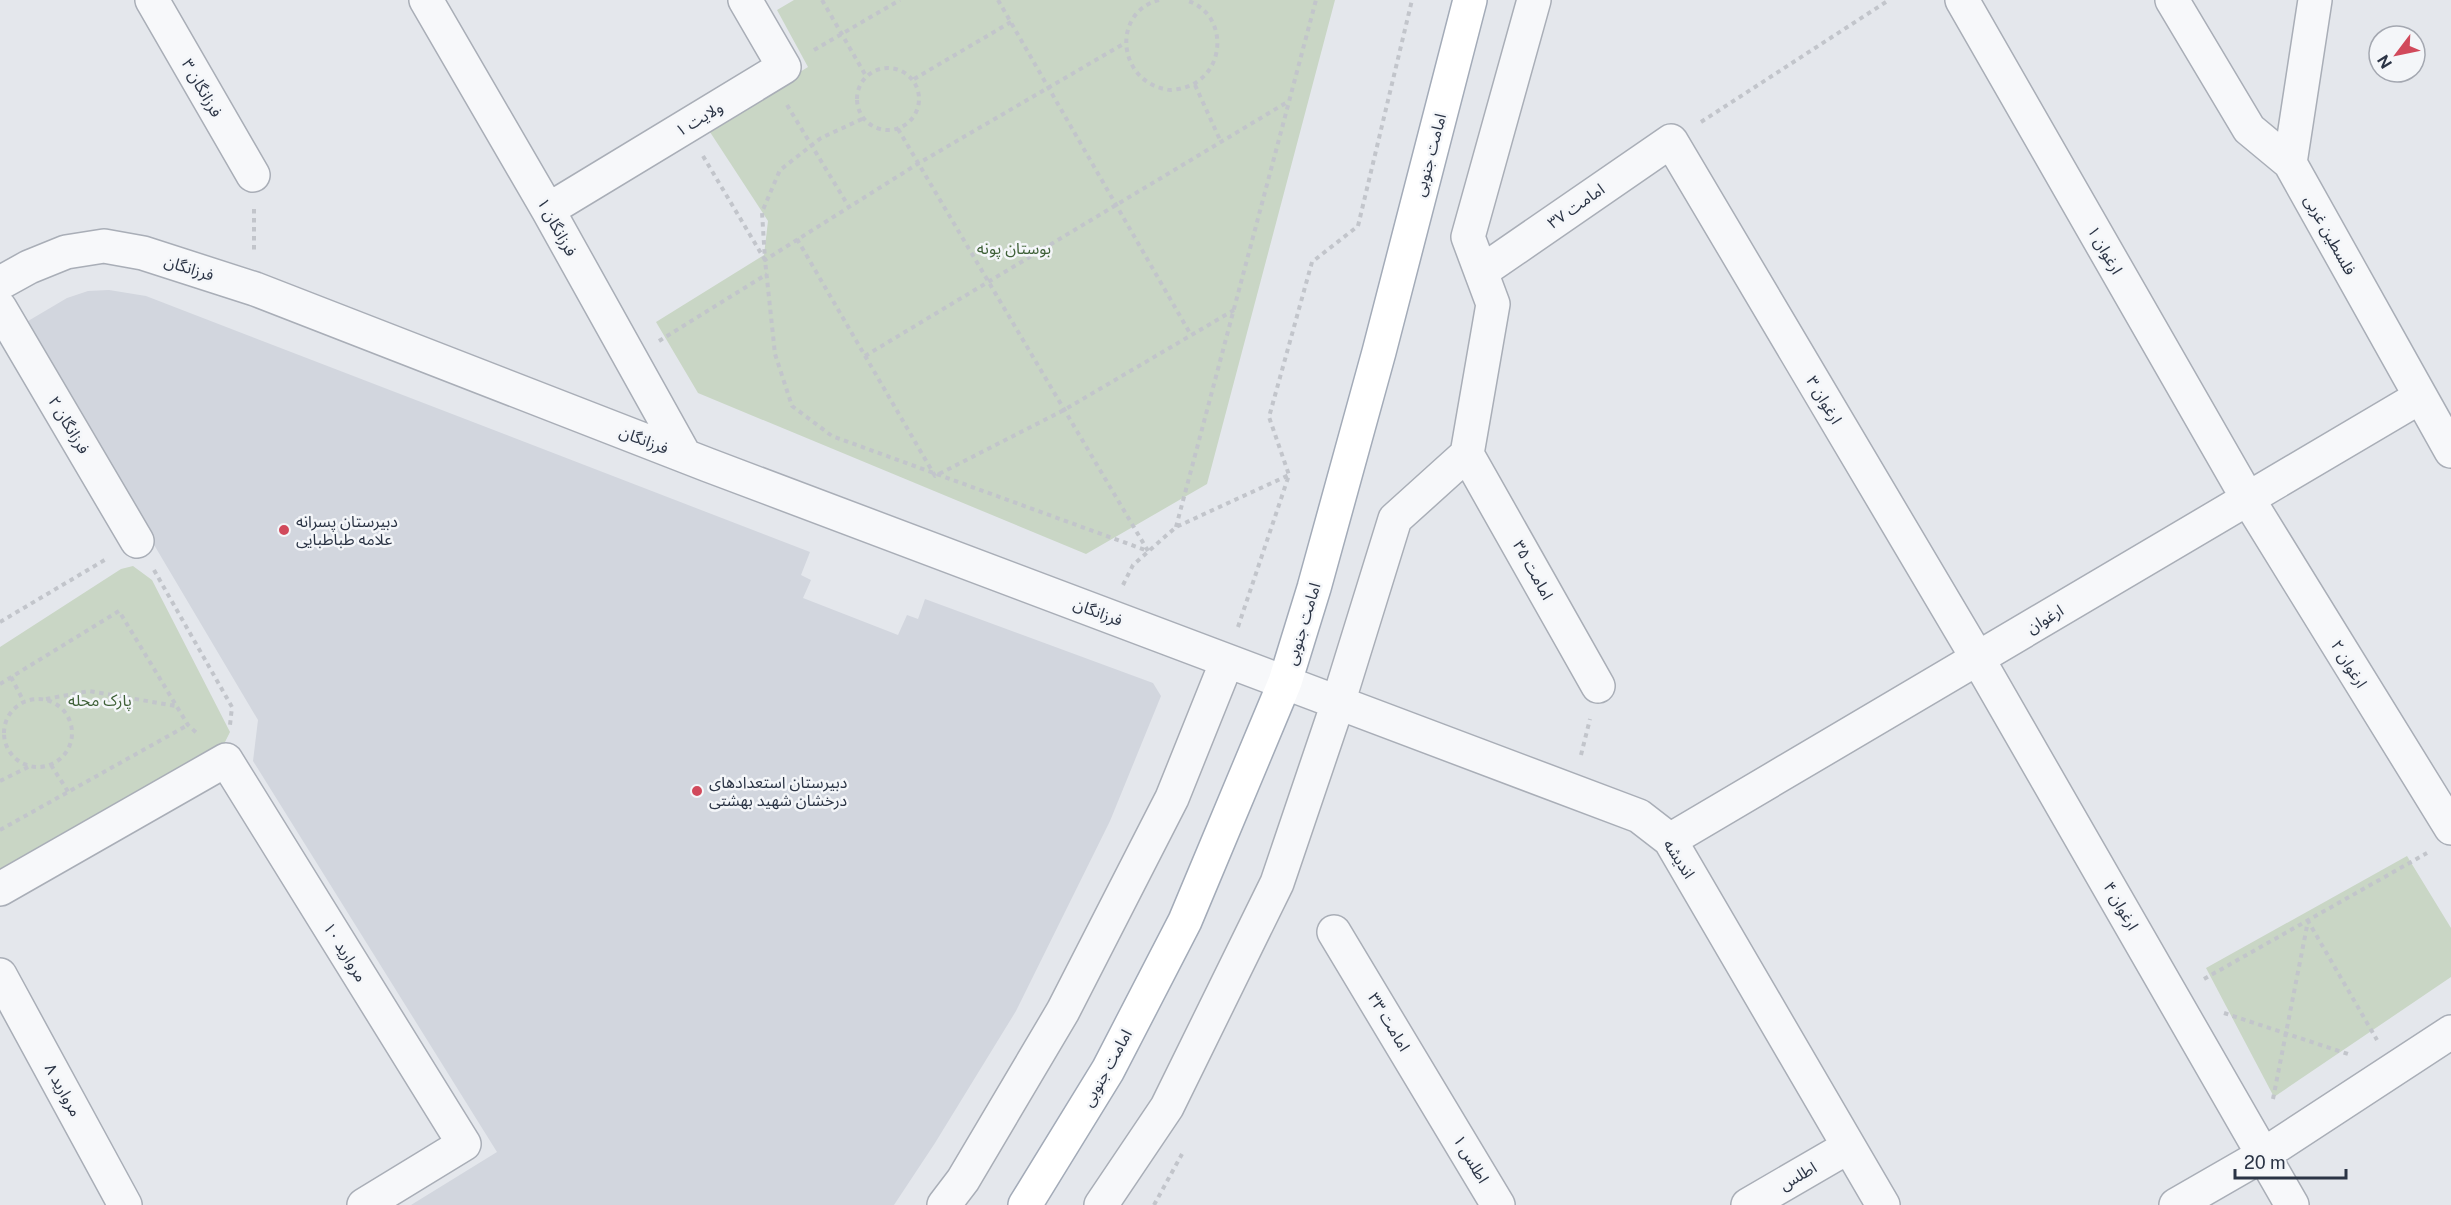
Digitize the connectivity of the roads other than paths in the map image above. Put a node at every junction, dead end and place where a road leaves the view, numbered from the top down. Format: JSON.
{"nodes":[{"id":1,"x":152,"y":0,"type":"edge"},
{"id":2,"x":426,"y":0,"type":"edge"},
{"id":3,"x":746,"y":0,"type":"edge"},
{"id":4,"x":1470,"y":0,"type":"edge"},
{"id":5,"x":1534,"y":0,"type":"edge"},
{"id":6,"x":1962,"y":0,"type":"edge"},
{"id":7,"x":2172,"y":0,"type":"edge"},
{"id":8,"x":2316,"y":0,"type":"edge"},
{"id":9,"x":1671,"y":141,"type":"joint"},
{"id":10,"x":2290,"y":163,"type":"junction"},
{"id":11,"x":254,"y":175,"type":"road end"},
{"id":12,"x":548,"y":210,"type":"junction"},
{"id":13,"x":1481,"y":272,"type":"junction"},
{"id":14,"x":0,"y":283,"type":"edge"},
{"id":15,"x":0,"y":308,"type":"edge"},
{"id":16,"x":2420,"y":397,"type":"junction"},
{"id":17,"x":2451,"y":451,"type":"edge"},
{"id":18,"x":1467,"y":453,"type":"junction"},
{"id":19,"x":685,"y":456,"type":"junction"},
{"id":20,"x":2248,"y":499,"type":"junction"},
{"id":21,"x":137,"y":541,"type":"road end"},
{"id":22,"x":1978,"y":658,"type":"junction"},
{"id":23,"x":1227,"y":661,"type":"junction"},
{"id":24,"x":1285,"y":682,"type":"junction"},
{"id":25,"x":1598,"y":686,"type":"road end"},
{"id":26,"x":1338,"y":703,"type":"junction"},
{"id":27,"x":2441,"y":839,"type":"edge"},
{"id":28,"x":1670,"y":840,"type":"junction"},
{"id":29,"x":0,"y":889,"type":"edge"},
{"id":30,"x":1334,"y":932,"type":"dead end"},
{"id":31,"x":0,"y":975,"type":"edge"},
{"id":32,"x":2451,"y":1032,"type":"edge"},
{"id":33,"x":1444,"y":1113,"type":"joint"},
{"id":34,"x":1848,"y":1147,"type":"junction"},
{"id":35,"x":2263,"y":1155,"type":"junction"},
{"id":36,"x":125,"y":1205,"type":"edge"},
{"id":37,"x":364,"y":1205,"type":"edge"},
{"id":38,"x":944,"y":1205,"type":"edge"},
{"id":39,"x":1025,"y":1205,"type":"edge"},
{"id":40,"x":1101,"y":1205,"type":"edge"},
{"id":41,"x":1498,"y":1205,"type":"edge"},
{"id":42,"x":1749,"y":1205,"type":"edge"},
{"id":43,"x":1883,"y":1205,"type":"edge"},
{"id":44,"x":2176,"y":1205,"type":"edge"},
{"id":45,"x":2292,"y":1205,"type":"edge"}],
"edges":[{"from":1,"to":11,"type":"street","name":"فرزانگان ۳"},
{"from":2,"to":12,"type":"street","name":"فرزانگان ۱"},
{"from":3,"to":12,"type":"street","name":"ولایت ۱"},
{"from":4,"to":24,"type":"main road","name":"امامت جنوبی"},
{"from":5,"to":13,"type":"street"},
{"from":6,"to":20,"type":"street","name":"ارغوان ۱"},
{"from":7,"to":10,"type":"street"},
{"from":8,"to":10,"type":"street"},
{"from":9,"to":13,"type":"street","name":"امامت ۳۷"},
{"from":9,"to":22,"type":"street","name":"ارغوان ۳"},
{"from":10,"to":16,"type":"street","name":"فلسطین غربی"},
{"from":12,"to":19,"type":"street","name":"فرزانگان ۱"},
{"from":13,"to":18,"type":"street"},
{"from":14,"to":19,"type":"street","name":"فرزانگان"},
{"from":15,"to":21,"type":"street","name":"فرزانگان ۲"},
{"from":16,"to":17,"type":"street","name":"فلسطین غربی"},
{"from":16,"to":20,"type":"street","name":"ارغوان"},
{"from":18,"to":25,"type":"street","name":"امامت ۳۵"},
{"from":18,"to":26,"type":"street"},
{"from":19,"to":23,"type":"street","name":"فرزانگان"},
{"from":20,"to":22,"type":"street","name":"ارغوان"},
{"from":20,"to":27,"type":"street","name":"ارغوان ۲"},
{"from":22,"to":28,"type":"street","name":"ارغوان"},
{"from":22,"to":35,"type":"street","name":"ارغوان ۴"},
{"from":23,"to":24,"type":"street","name":"فرزانگان"},
{"from":23,"to":38,"type":"street"},
{"from":24,"to":26,"type":"street","name":"اندیشه"},
{"from":24,"to":39,"type":"main road","name":"امامت جنوبی"},
{"from":26,"to":28,"type":"street","name":"اندیشه"},
{"from":26,"to":40,"type":"street"},
{"from":28,"to":34,"type":"street","name":"اندیشه"},
{"from":29,"to":37,"type":"street","name":"مروارید ۱۰"},
{"from":30,"to":33,"type":"street","name":"امامت ۳۳"},
{"from":31,"to":36,"type":"street","name":"مروارید ۸"},
{"from":32,"to":35,"type":"street"},
{"from":33,"to":41,"type":"street","name":"اطلس ۱"},
{"from":34,"to":42,"type":"street","name":"اطلس"},
{"from":34,"to":43,"type":"street","name":"اندیشه"},
{"from":35,"to":44,"type":"street"},
{"from":35,"to":45,"type":"street","name":"ارغوان ۴"}]}
